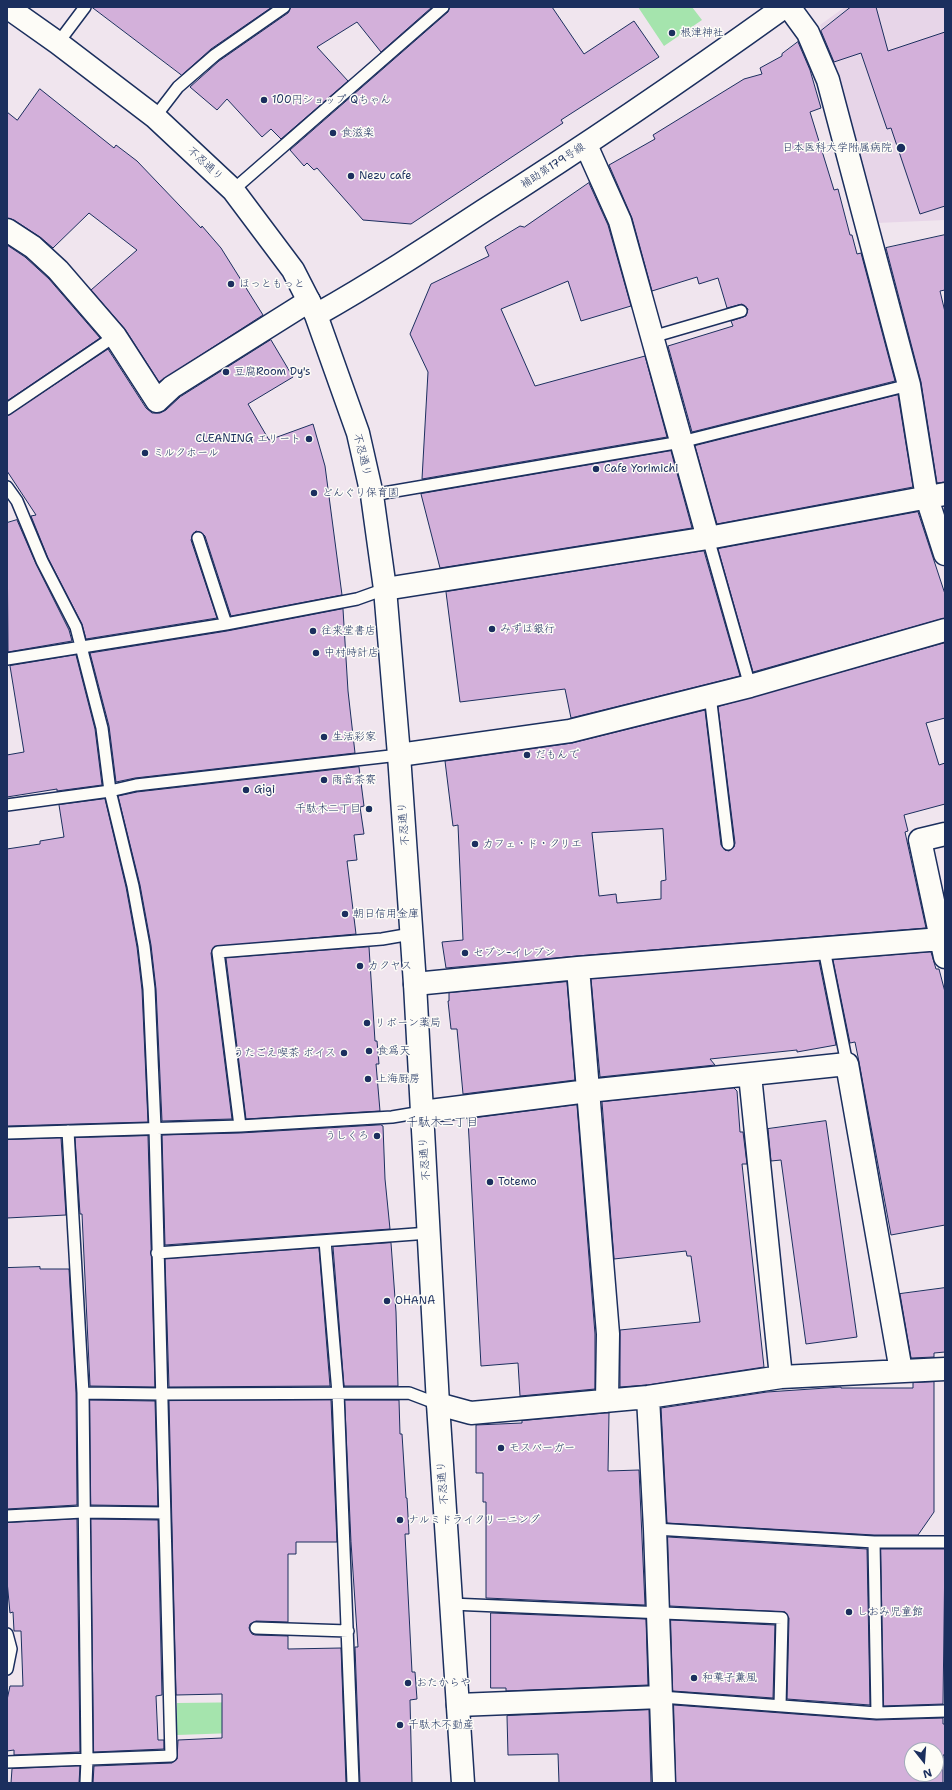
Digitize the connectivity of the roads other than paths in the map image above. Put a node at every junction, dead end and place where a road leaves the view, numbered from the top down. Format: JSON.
{"nodes":[{"id":1,"x":7,"y":7,"type":"edge"},
{"id":2,"x":85,"y":7,"type":"edge"},
{"id":3,"x":284,"y":7,"type":"edge"},
{"id":4,"x":443,"y":7,"type":"edge"},
{"id":5,"x":784,"y":7,"type":"edge"},
{"id":6,"x":789,"y":7,"type":"edge"},
{"id":7,"x":58,"y":43,"type":"junction"},
{"id":8,"x":155,"y":117,"type":"junction"},
{"id":9,"x":586,"y":145,"type":"junction"},
{"id":10,"x":233,"y":190,"type":"junction"},
{"id":11,"x":7,"y":230,"type":"edge"},
{"id":12,"x":312,"y":308,"type":"junction"},
{"id":13,"x":741,"y":311,"type":"dead end"},
{"id":14,"x":115,"y":336,"type":"junction"},
{"id":15,"x":652,"y":337,"type":"junction"},
{"id":16,"x":909,"y":385,"type":"junction"},
{"id":17,"x":7,"y":409,"type":"edge"},
{"id":18,"x":681,"y":442,"type":"junction"},
{"id":19,"x":7,"y":487,"type":"edge"},
{"id":20,"x":372,"y":495,"type":"junction"},
{"id":21,"x":936,"y":496,"type":"edge"},
{"id":22,"x":198,"y":538,"type":"dead end"},
{"id":23,"x":708,"y":538,"type":"junction"},
{"id":24,"x":945,"y":554,"type":"edge"},
{"id":25,"x":385,"y":589,"type":"junction"},
{"id":26,"x":226,"y":624,"type":"junction"},
{"id":27,"x":945,"y":630,"type":"edge"},
{"id":28,"x":81,"y":646,"type":"junction"},
{"id":29,"x":7,"y":658,"type":"edge"},
{"id":30,"x":750,"y":686,"type":"junction"},
{"id":31,"x":710,"y":695,"type":"junction"},
{"id":32,"x":399,"y":755,"type":"junction"},
{"id":33,"x":110,"y":791,"type":"junction"},
{"id":34,"x":7,"y":805,"type":"edge"},
{"id":35,"x":945,"y":834,"type":"edge"},
{"id":36,"x":728,"y":844,"type":"dead end"},
{"id":37,"x":411,"y":934,"type":"junction"},
{"id":38,"x":943,"y":948,"type":"edge"},
{"id":39,"x":824,"y":949,"type":"junction"},
{"id":40,"x":578,"y":968,"type":"junction"},
{"id":41,"x":416,"y":984,"type":"junction"},
{"id":42,"x":848,"y":1064,"type":"junction"},
{"id":43,"x":750,"y":1075,"type":"junction"},
{"id":44,"x":588,"y":1091,"type":"junction"},
{"id":45,"x":422,"y":1112,"type":"junction"},
{"id":46,"x":240,"y":1126,"type":"junction"},
{"id":47,"x":155,"y":1128,"type":"junction"},
{"id":48,"x":68,"y":1131,"type":"junction"},
{"id":49,"x":7,"y":1133,"type":"edge"},
{"id":50,"x":430,"y":1233,"type":"junction"},
{"id":51,"x":325,"y":1241,"type":"junction"},
{"id":52,"x":157,"y":1253,"type":"junction"},
{"id":53,"x":945,"y":1369,"type":"edge"},
{"id":54,"x":901,"y":1371,"type":"junction"},
{"id":55,"x":780,"y":1377,"type":"junction"},
{"id":56,"x":83,"y":1393,"type":"junction"},
{"id":57,"x":161,"y":1394,"type":"junction"},
{"id":58,"x":338,"y":1394,"type":"junction"},
{"id":59,"x":648,"y":1398,"type":"junction"},
{"id":60,"x":607,"y":1400,"type":"junction"},
{"id":61,"x":438,"y":1404,"type":"junction"},
{"id":62,"x":83,"y":1512,"type":"junction"},
{"id":63,"x":164,"y":1513,"type":"junction"},
{"id":64,"x":7,"y":1516,"type":"edge"},
{"id":65,"x":655,"y":1529,"type":"junction"},
{"id":66,"x":874,"y":1542,"type":"junction"},
{"id":67,"x":945,"y":1542,"type":"edge"},
{"id":68,"x":451,"y":1604,"type":"junction"},
{"id":69,"x":658,"y":1612,"type":"junction"},
{"id":70,"x":256,"y":1628,"type":"dead end"},
{"id":71,"x":348,"y":1631,"type":"junction"},
{"id":72,"x":7,"y":1634,"type":"edge"},
{"id":73,"x":7,"y":1669,"type":"edge"},
{"id":74,"x":661,"y":1697,"type":"junction"},
{"id":75,"x":458,"y":1705,"type":"junction"},
{"id":76,"x":780,"y":1706,"type":"junction"},
{"id":77,"x":945,"y":1711,"type":"edge"},
{"id":78,"x":877,"y":1713,"type":"junction"},
{"id":79,"x":87,"y":1760,"type":"junction"},
{"id":80,"x":7,"y":1762,"type":"edge"},
{"id":81,"x":86,"y":1783,"type":"edge"},
{"id":82,"x":353,"y":1783,"type":"edge"},
{"id":83,"x":463,"y":1783,"type":"edge"},
{"id":84,"x":664,"y":1783,"type":"edge"}],
"edges":[{"from":1,"to":7,"type":"street","name":"不忍通り"},
{"from":2,"to":7,"type":"lane"},
{"from":3,"to":8,"type":"lane"},
{"from":4,"to":10,"type":"lane"},
{"from":5,"to":9,"type":"street","name":"補助第179号線"},
{"from":6,"to":16,"type":"street"},
{"from":7,"to":8,"type":"street","name":"不忍通り"},
{"from":8,"to":10,"type":"street","name":"不忍通り"},
{"from":9,"to":12,"type":"street","name":"補助第179号線"},
{"from":9,"to":15,"type":"street"},
{"from":10,"to":12,"type":"street","name":"不忍通り"},
{"from":11,"to":14,"type":"street"},
{"from":12,"to":14,"type":"street","name":"補助第179号線"},
{"from":12,"to":20,"type":"street","name":"不忍通り"},
{"from":13,"to":15,"type":"lane"},
{"from":14,"to":17,"type":"lane"},
{"from":15,"to":18,"type":"street"},
{"from":16,"to":18,"type":"lane"},
{"from":16,"to":21,"type":"street"},
{"from":18,"to":20,"type":"lane"},
{"from":18,"to":23,"type":"street"},
{"from":19,"to":28,"type":"lane"},
{"from":20,"to":25,"type":"street","name":"不忍通り"},
{"from":21,"to":23,"type":"street"},
{"from":21,"to":24,"type":"street"},
{"from":22,"to":26,"type":"lane"},
{"from":23,"to":25,"type":"street"},
{"from":23,"to":30,"type":"lane"},
{"from":25,"to":26,"type":"lane"},
{"from":25,"to":32,"type":"street","name":"不忍通り"},
{"from":26,"to":28,"type":"lane"},
{"from":27,"to":30,"type":"street"},
{"from":28,"to":29,"type":"lane"},
{"from":28,"to":33,"type":"lane"},
{"from":30,"to":31,"type":"street"},
{"from":31,"to":32,"type":"street"},
{"from":31,"to":36,"type":"lane"},
{"from":32,"to":33,"type":"lane"},
{"from":32,"to":37,"type":"street","name":"不忍通り"},
{"from":33,"to":34,"type":"lane"},
{"from":33,"to":47,"type":"lane"},
{"from":35,"to":38,"type":"street"},
{"from":37,"to":41,"type":"street","name":"不忍通り"},
{"from":37,"to":46,"type":"lane"},
{"from":38,"to":39,"type":"street"},
{"from":39,"to":40,"type":"street"},
{"from":39,"to":42,"type":"lane"},
{"from":40,"to":41,"type":"street"},
{"from":40,"to":44,"type":"street"},
{"from":41,"to":45,"type":"street","name":"不忍通り"},
{"from":42,"to":43,"type":"street"},
{"from":42,"to":54,"type":"street"},
{"from":43,"to":44,"type":"street"},
{"from":43,"to":55,"type":"street"},
{"from":44,"to":45,"type":"street"},
{"from":44,"to":60,"type":"street"},
{"from":45,"to":46,"type":"lane"},
{"from":45,"to":50,"type":"street","name":"不忍通り"},
{"from":46,"to":47,"type":"lane"},
{"from":47,"to":48,"type":"lane"},
{"from":47,"to":52,"type":"lane"},
{"from":48,"to":49,"type":"lane"},
{"from":48,"to":56,"type":"lane"},
{"from":50,"to":51,"type":"lane"},
{"from":50,"to":61,"type":"street","name":"不忍通り"},
{"from":51,"to":52,"type":"lane"},
{"from":51,"to":58,"type":"lane"},
{"from":52,"to":57,"type":"lane"},
{"from":53,"to":54,"type":"street"},
{"from":54,"to":55,"type":"street"},
{"from":55,"to":59,"type":"street"},
{"from":56,"to":57,"type":"lane"},
{"from":56,"to":62,"type":"lane"},
{"from":57,"to":58,"type":"lane"},
{"from":57,"to":63,"type":"lane"},
{"from":58,"to":61,"type":"lane"},
{"from":58,"to":71,"type":"lane"},
{"from":59,"to":60,"type":"street"},
{"from":59,"to":65,"type":"street"},
{"from":60,"to":61,"type":"street"},
{"from":61,"to":68,"type":"street","name":"不忍通り"},
{"from":62,"to":63,"type":"lane"},
{"from":62,"to":64,"type":"lane"},
{"from":62,"to":79,"type":"lane"},
{"from":63,"to":79,"type":"lane"},
{"from":65,"to":66,"type":"lane"},
{"from":65,"to":69,"type":"street"},
{"from":66,"to":67,"type":"lane"},
{"from":66,"to":78,"type":"lane"},
{"from":68,"to":69,"type":"lane"},
{"from":68,"to":75,"type":"street","name":"不忍通り"},
{"from":69,"to":74,"type":"street"},
{"from":69,"to":76,"type":"lane"},
{"from":70,"to":71,"type":"lane"},
{"from":71,"to":82,"type":"lane"},
{"from":72,"to":73,"type":"lane"},
{"from":74,"to":75,"type":"street"},
{"from":74,"to":76,"type":"lane"},
{"from":74,"to":84,"type":"street"},
{"from":75,"to":83,"type":"street","name":"不忍通り"},
{"from":76,"to":78,"type":"lane"},
{"from":77,"to":78,"type":"lane"},
{"from":79,"to":80,"type":"lane"},
{"from":79,"to":81,"type":"lane"}]}
